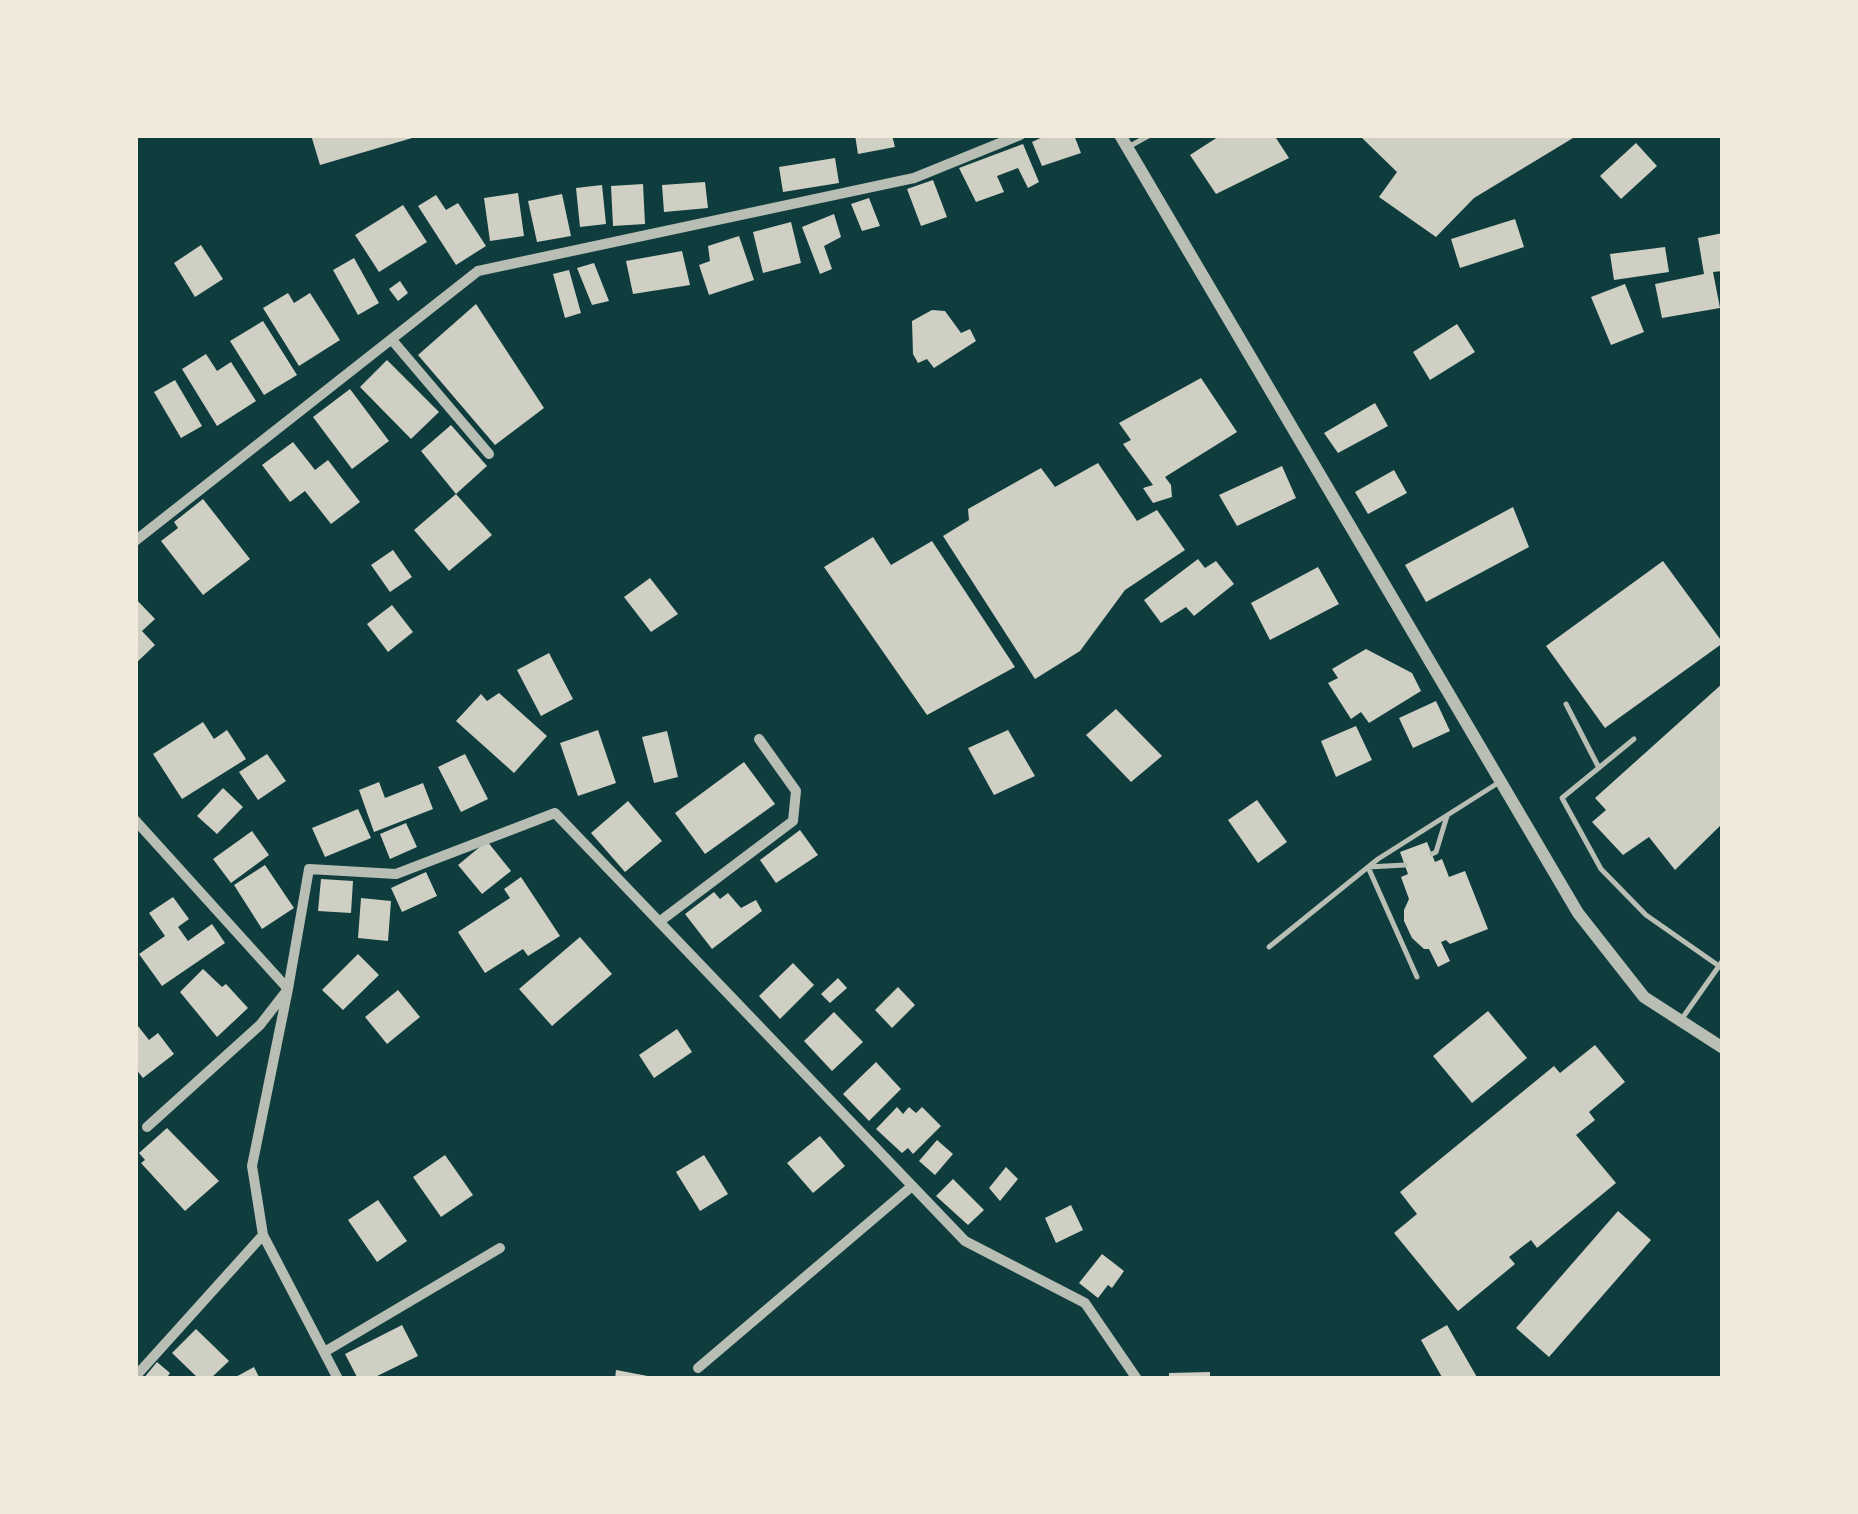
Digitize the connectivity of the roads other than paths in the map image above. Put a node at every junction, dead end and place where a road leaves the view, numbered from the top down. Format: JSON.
{"nodes":[{"id":1,"x":1020,"y":135,"type":"edge"},
{"id":2,"x":1120,"y":135,"type":"edge"},
{"id":3,"x":1150,"y":135,"type":"edge"},
{"id":4,"x":1128,"y":148,"type":"junction"},
{"id":5,"x":392,"y":340,"type":"junction"},
{"id":6,"x":489,"y":454,"type":"dead end"},
{"id":7,"x":135,"y":542,"type":"edge"},
{"id":8,"x":1566,"y":704,"type":"dead end"},
{"id":9,"x":1634,"y":738,"type":"dead end"},
{"id":10,"x":759,"y":740,"type":"dead end"},
{"id":11,"x":1599,"y":768,"type":"junction"},
{"id":12,"x":1500,"y":782,"type":"junction"},
{"id":13,"x":1447,"y":815,"type":"junction"},
{"id":14,"x":135,"y":820,"type":"edge"},
{"id":15,"x":1432,"y":854,"type":"dead end"},
{"id":16,"x":1405,"y":865,"type":"dead end"},
{"id":17,"x":1368,"y":867,"type":"junction"},
{"id":18,"x":658,"y":922,"type":"junction"},
{"id":19,"x":1269,"y":947,"type":"dead end"},
{"id":20,"x":1722,"y":965,"type":"edge"},
{"id":21,"x":1417,"y":978,"type":"dead end"},
{"id":22,"x":288,"y":989,"type":"junction"},
{"id":23,"x":1680,"y":1022,"type":"junction"},
{"id":24,"x":1723,"y":1048,"type":"edge"},
{"id":25,"x":147,"y":1127,"type":"dead end"},
{"id":26,"x":912,"y":1186,"type":"junction"},
{"id":27,"x":263,"y":1235,"type":"junction"},
{"id":28,"x":500,"y":1248,"type":"dead end"},
{"id":29,"x":326,"y":1352,"type":"junction"},
{"id":30,"x":698,"y":1368,"type":"dead end"},
{"id":31,"x":135,"y":1377,"type":"edge"},
{"id":32,"x":338,"y":1379,"type":"edge"},
{"id":33,"x":1137,"y":1379,"type":"edge"}],
"edges":[{"from":1,"to":5,"type":"street"},
{"from":2,"to":4,"type":"street"},
{"from":3,"to":4,"type":"lane"},
{"from":4,"to":12,"type":"street"},
{"from":5,"to":6,"type":"street"},
{"from":5,"to":7,"type":"street"},
{"from":8,"to":11,"type":"lane"},
{"from":9,"to":11,"type":"lane"},
{"from":10,"to":18,"type":"street"},
{"from":11,"to":20,"type":"lane"},
{"from":12,"to":13,"type":"lane"},
{"from":12,"to":23,"type":"street"},
{"from":13,"to":15,"type":"lane"},
{"from":13,"to":17,"type":"lane"},
{"from":14,"to":22,"type":"street"},
{"from":16,"to":17,"type":"lane"},
{"from":17,"to":19,"type":"lane"},
{"from":17,"to":21,"type":"lane"},
{"from":18,"to":22,"type":"street"},
{"from":18,"to":26,"type":"street"},
{"from":20,"to":23,"type":"lane"},
{"from":22,"to":25,"type":"street"},
{"from":22,"to":27,"type":"street"},
{"from":23,"to":24,"type":"street"},
{"from":26,"to":30,"type":"street"},
{"from":26,"to":33,"type":"street"},
{"from":27,"to":29,"type":"street"},
{"from":27,"to":31,"type":"street"},
{"from":28,"to":29,"type":"street"},
{"from":29,"to":32,"type":"street"}]}
